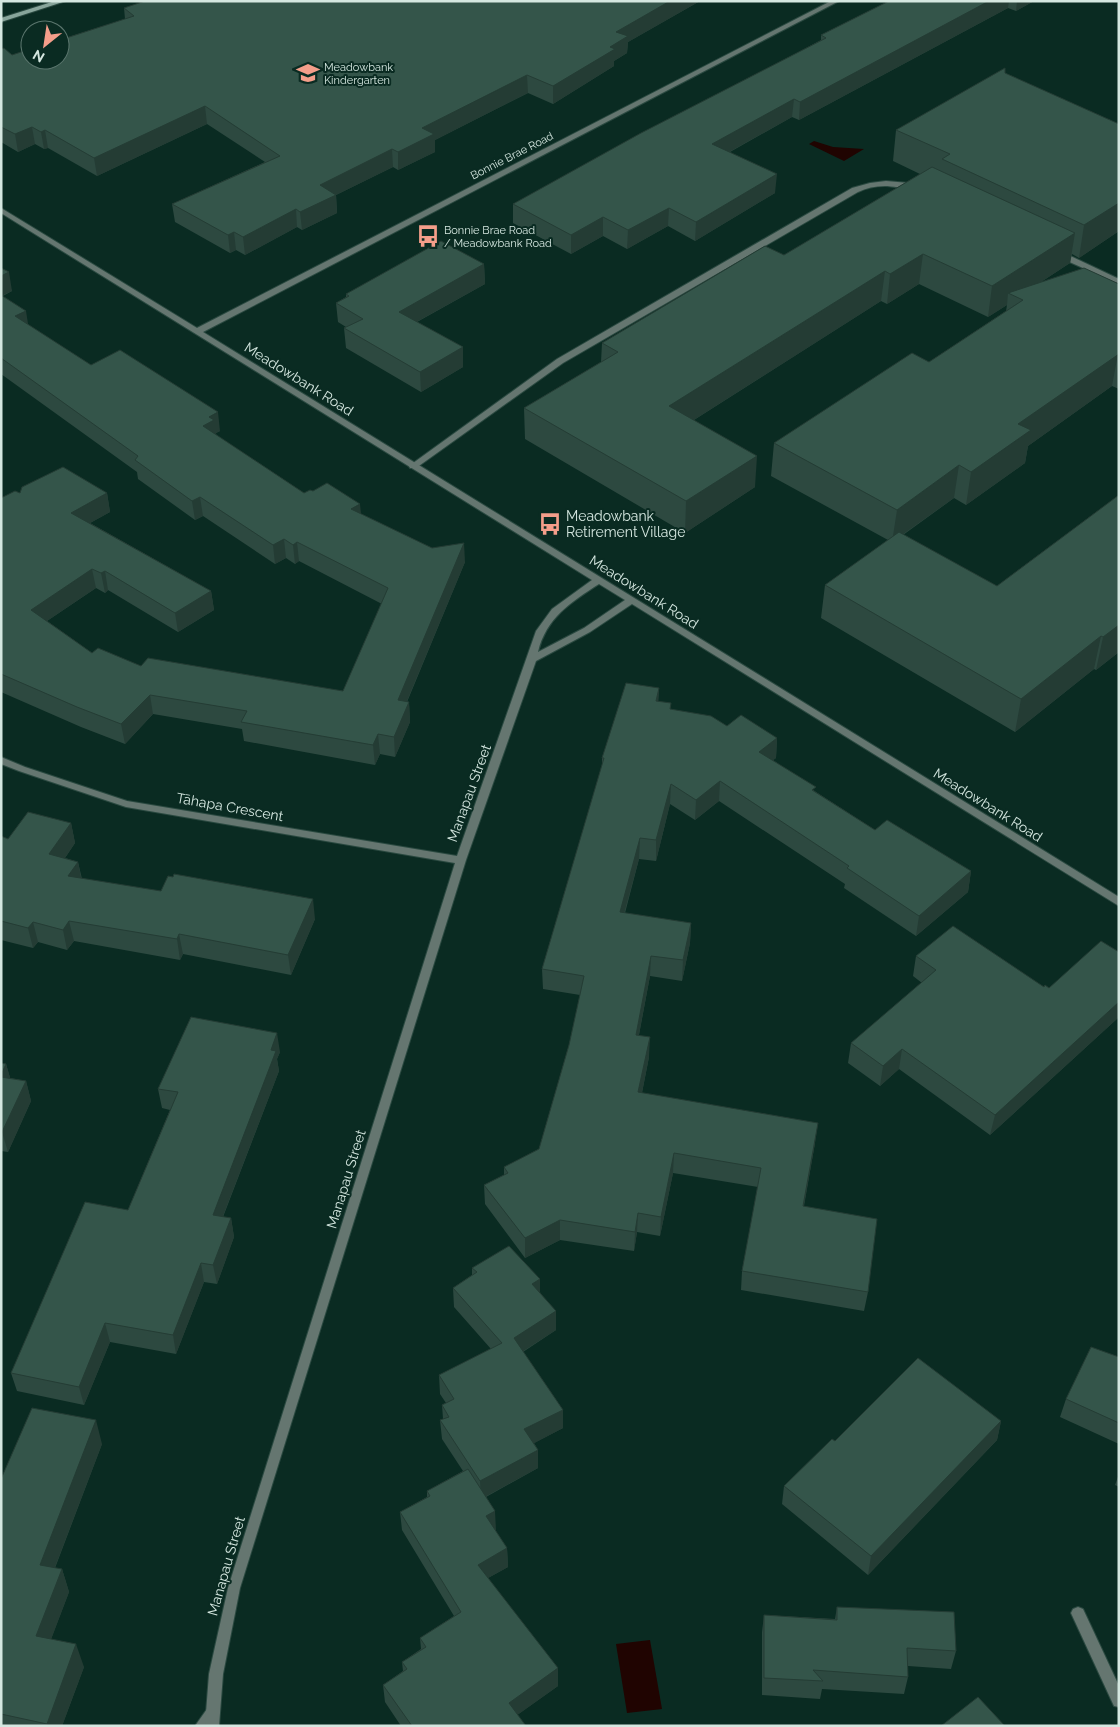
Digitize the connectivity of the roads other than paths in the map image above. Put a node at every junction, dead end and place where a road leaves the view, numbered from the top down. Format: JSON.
{"nodes":[{"id":1,"x":63,"y":1,"type":"edge"},
{"id":2,"x":836,"y":1,"type":"edge"},
{"id":3,"x":1,"y":20,"type":"edge"},
{"id":4,"x":923,"y":189,"type":"edge"},
{"id":5,"x":1,"y":210,"type":"edge"},
{"id":6,"x":1048,"y":248,"type":"edge"},
{"id":7,"x":1119,"y":282,"type":"edge"},
{"id":8,"x":198,"y":331,"type":"junction"},
{"id":9,"x":413,"y":466,"type":"junction"},
{"id":10,"x":599,"y":580,"type":"junction"},
{"id":11,"x":632,"y":600,"type":"junction"},
{"id":12,"x":532,"y":659,"type":"junction"},
{"id":13,"x":1,"y":760,"type":"edge"},
{"id":14,"x":461,"y":860,"type":"junction"},
{"id":15,"x":1119,"y":902,"type":"edge"},
{"id":16,"x":1078,"y":1613,"type":"dead end"},
{"id":17,"x":1119,"y":1701,"type":"edge"},
{"id":18,"x":212,"y":1720,"type":"edge"},
{"id":19,"x":202,"y":1726,"type":"edge"}],
"edges":[{"from":1,"to":3,"type":"street"},
{"from":2,"to":8,"type":"street","name":"Bonnie Brae Road"},
{"from":4,"to":9,"type":"street"},
{"from":5,"to":8,"type":"street","name":"Meadowbank Road"},
{"from":6,"to":7,"type":"street"},
{"from":8,"to":9,"type":"street","name":"Meadowbank Road"},
{"from":9,"to":10,"type":"street","name":"Meadowbank Road"},
{"from":10,"to":11,"type":"street","name":"Meadowbank Road"},
{"from":10,"to":12,"type":"street","name":"Manapau Street"},
{"from":11,"to":12,"type":"street"},
{"from":11,"to":15,"type":"street","name":"Meadowbank Road"},
{"from":12,"to":14,"type":"street","name":"Manapau Street"},
{"from":13,"to":14,"type":"street","name":"Tāhapa Crescent"},
{"from":14,"to":18,"type":"street","name":"Manapau Street"},
{"from":16,"to":17,"type":"street"},
{"from":18,"to":19,"type":"street"}]}
